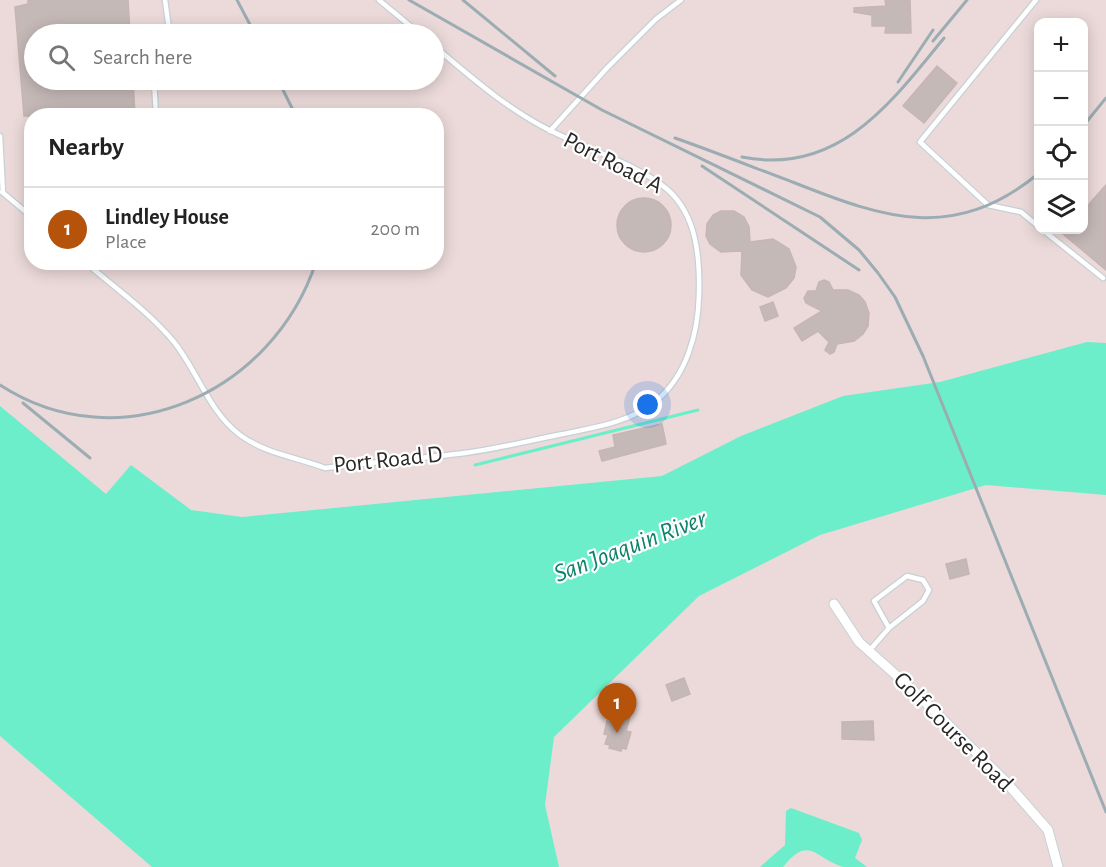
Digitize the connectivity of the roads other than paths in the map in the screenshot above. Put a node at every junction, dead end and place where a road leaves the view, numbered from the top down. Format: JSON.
{"nodes":[{"id":1,"x":165,"y":0,"type":"edge"},
{"id":2,"x":379,"y":0,"type":"edge"},
{"id":3,"x":681,"y":0,"type":"edge"},
{"id":4,"x":1036,"y":0,"type":"edge"},
{"id":5,"x":168,"y":24,"type":"edge"},
{"id":6,"x":408,"y":24,"type":"edge"},
{"id":7,"x":444,"y":54,"type":"edge"},
{"id":8,"x":155,"y":90,"type":"edge"},
{"id":9,"x":156,"y":108,"type":"edge"},
{"id":10,"x":549,"y":131,"type":"junction"},
{"id":11,"x":0,"y":136,"type":"edge"},
{"id":12,"x":2,"y":192,"type":"edge"},
{"id":13,"x":24,"y":210,"type":"edge"},
{"id":14,"x":1034,"y":223,"type":"edge"},
{"id":15,"x":1048,"y":234,"type":"edge"},
{"id":16,"x":94,"y":270,"type":"edge"},
{"id":17,"x":1102,"y":278,"type":"dead end"},
{"id":18,"x":660,"y":398,"type":"joint"},
{"id":19,"x":834,"y":604,"type":"dead end"},
{"id":20,"x":890,"y":628,"type":"junction"},
{"id":21,"x":869,"y":651,"type":"junction"},
{"id":22,"x":1058,"y":867,"type":"edge"}],
"edges":[{"from":1,"to":5,"type":"lane"},
{"from":2,"to":6,"type":"lane"},
{"from":3,"to":10,"type":"lane"},
{"from":4,"to":14,"type":"lane"},
{"from":7,"to":10,"type":"lane","name":"Port Road A"},
{"from":8,"to":9,"type":"lane"},
{"from":10,"to":18,"type":"lane","name":"Port Road A"},
{"from":11,"to":12,"type":"lane"},
{"from":12,"to":13,"type":"lane"},
{"from":15,"to":17,"type":"lane"},
{"from":16,"to":18,"type":"lane","name":"Port Road D"},
{"from":19,"to":21,"type":"street","name":"Golf Course Road"},
{"from":20,"to":20,"type":"lane"},
{"from":20,"to":21,"type":"lane"},
{"from":21,"to":22,"type":"street","name":"Golf Course Road"}]}
